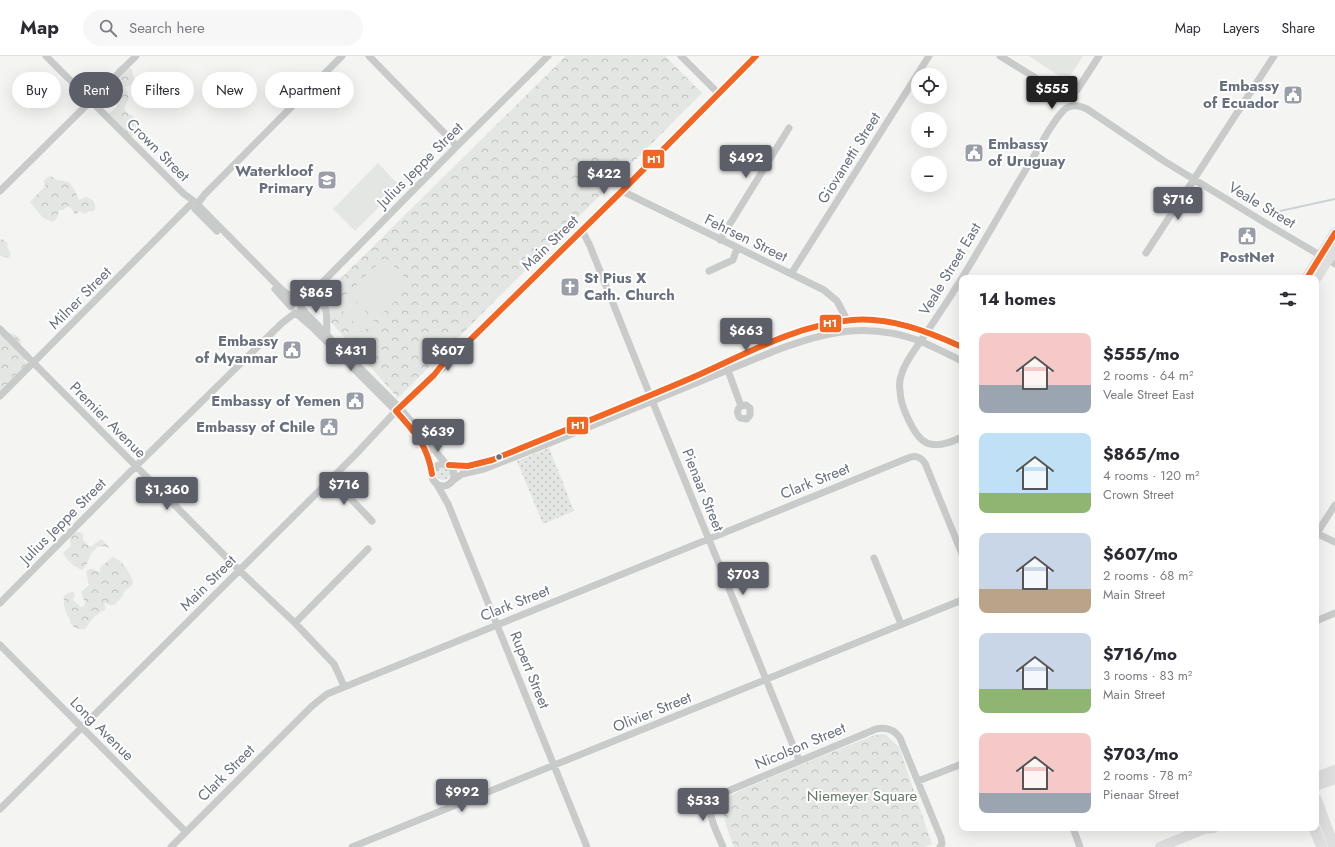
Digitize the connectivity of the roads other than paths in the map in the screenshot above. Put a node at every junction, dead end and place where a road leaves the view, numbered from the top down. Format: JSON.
{"nodes":[{"id":1,"x":46,"y":56,"type":"edge"},
{"id":2,"x":136,"y":56,"type":"edge"},
{"id":3,"x":342,"y":56,"type":"edge"},
{"id":4,"x":369,"y":56,"type":"edge"},
{"id":5,"x":548,"y":56,"type":"edge"},
{"id":6,"x":681,"y":56,"type":"edge"},
{"id":7,"x":756,"y":56,"type":"edge"},
{"id":8,"x":929,"y":56,"type":"edge"},
{"id":9,"x":1000,"y":56,"type":"edge"},
{"id":10,"x":1099,"y":56,"type":"edge"},
{"id":11,"x":1274,"y":56,"type":"edge"},
{"id":12,"x":120,"y":72,"type":"edge"},
{"id":13,"x":69,"y":79,"type":"edge"},
{"id":14,"x":718,"y":93,"type":"junction"},
{"id":15,"x":1073,"y":106,"type":"joint"},
{"id":16,"x":84,"y":108,"type":"edge"},
{"id":17,"x":98,"y":108,"type":"edge"},
{"id":18,"x":789,"y":128,"type":"dead end"},
{"id":19,"x":457,"y":146,"type":"junction"},
{"id":20,"x":1194,"y":179,"type":"junction"},
{"id":21,"x":0,"y":191,"type":"edge"},
{"id":22,"x":622,"y":191,"type":"junction"},
{"id":23,"x":194,"y":205,"type":"junction"},
{"id":24,"x":582,"y":230,"type":"junction"},
{"id":25,"x":1335,"y":233,"type":"edge"},
{"id":26,"x":720,"y":240,"type":"junction"},
{"id":27,"x":737,"y":248,"type":"junction"},
{"id":28,"x":1335,"y":248,"type":"edge"},
{"id":29,"x":1146,"y":253,"type":"dead end"},
{"id":30,"x":1328,"y":260,"type":"edge"},
{"id":31,"x":709,"y":271,"type":"dead end"},
{"id":32,"x":791,"y":274,"type":"junction"},
{"id":33,"x":963,"y":275,"type":"edge"},
{"id":34,"x":1310,"y":275,"type":"edge"},
{"id":35,"x":1318,"y":275,"type":"edge"},
{"id":36,"x":959,"y":282,"type":"edge"},
{"id":37,"x":312,"y":293,"type":"junction"},
{"id":38,"x":296,"y":308,"type":"junction"},
{"id":39,"x":847,"y":320,"type":"junction"},
{"id":40,"x":0,"y":329,"type":"edge"},
{"id":41,"x":927,"y":332,"type":"junction"},
{"id":42,"x":325,"y":337,"type":"junction"},
{"id":43,"x":921,"y":341,"type":"junction"},
{"id":44,"x":959,"y":346,"type":"edge"},
{"id":45,"x":756,"y":349,"type":"junction"},
{"id":46,"x":759,"y":357,"type":"junction"},
{"id":47,"x":959,"y":360,"type":"edge"},
{"id":48,"x":33,"y":363,"type":"junction"},
{"id":49,"x":726,"y":367,"type":"junction"},
{"id":50,"x":0,"y":396,"type":"edge"},
{"id":51,"x":651,"y":398,"type":"junction"},
{"id":52,"x":742,"y":406,"type":"dead end"},
{"id":53,"x":398,"y":409,"type":"junction"},
{"id":54,"x":572,"y":430,"type":"junction"},
{"id":55,"x":959,"y":439,"type":"edge"},
{"id":56,"x":448,"y":465,"type":"junction"},
{"id":57,"x":136,"y":466,"type":"junction"},
{"id":58,"x":432,"y":474,"type":"junction"},
{"id":59,"x":331,"y":478,"type":"junction"},
{"id":60,"x":436,"y":483,"type":"junction"},
{"id":61,"x":450,"y":483,"type":"junction"},
{"id":62,"x":448,"y":504,"type":"junction"},
{"id":63,"x":1335,"y":505,"type":"edge"},
{"id":64,"x":372,"y":521,"type":"dead end"},
{"id":65,"x":1319,"y":528,"type":"edge"},
{"id":66,"x":1319,"y":532,"type":"edge"},
{"id":67,"x":1319,"y":532,"type":"edge"},
{"id":68,"x":709,"y":538,"type":"junction"},
{"id":69,"x":1335,"y":538,"type":"edge"},
{"id":70,"x":1335,"y":542,"type":"edge"},
{"id":71,"x":959,"y":547,"type":"edge"},
{"id":72,"x":368,"y":549,"type":"dead end"},
{"id":73,"x":874,"y":558,"type":"dead end"},
{"id":74,"x":240,"y":570,"type":"junction"},
{"id":75,"x":959,"y":601,"type":"edge"},
{"id":76,"x":0,"y":603,"type":"edge"},
{"id":77,"x":1335,"y":613,"type":"edge"},
{"id":78,"x":1319,"y":620,"type":"edge"},
{"id":79,"x":295,"y":623,"type":"junction"},
{"id":80,"x":497,"y":624,"type":"junction"},
{"id":81,"x":901,"y":624,"type":"junction"},
{"id":82,"x":0,"y":645,"type":"edge"},
{"id":83,"x":766,"y":679,"type":"junction"},
{"id":84,"x":344,"y":686,"type":"junction"},
{"id":85,"x":82,"y":728,"type":"junction"},
{"id":86,"x":799,"y":760,"type":"junction"},
{"id":87,"x":554,"y":765,"type":"junction"},
{"id":88,"x":959,"y":765,"type":"edge"},
{"id":89,"x":1335,"y":770,"type":"edge"},
{"id":90,"x":1319,"y":776,"type":"edge"},
{"id":91,"x":1335,"y":779,"type":"edge"},
{"id":92,"x":918,"y":781,"type":"junction"},
{"id":93,"x":1319,"y":785,"type":"edge"},
{"id":94,"x":1319,"y":807,"type":"edge"},
{"id":95,"x":0,"y":809,"type":"edge"},
{"id":96,"x":1319,"y":824,"type":"edge"},
{"id":97,"x":1073,"y":831,"type":"edge"},
{"id":98,"x":1200,"y":831,"type":"edge"},
{"id":99,"x":1315,"y":831,"type":"edge"},
{"id":100,"x":186,"y":832,"type":"junction"},
{"id":101,"x":171,"y":847,"type":"edge"},
{"id":102,"x":352,"y":847,"type":"edge"},
{"id":103,"x":587,"y":847,"type":"edge"},
{"id":104,"x":723,"y":847,"type":"edge"},
{"id":105,"x":940,"y":847,"type":"edge"},
{"id":106,"x":1080,"y":847,"type":"edge"},
{"id":107,"x":1160,"y":847,"type":"edge"},
{"id":108,"x":1322,"y":847,"type":"edge"},
{"id":109,"x":1327,"y":847,"type":"edge"},
{"id":110,"x":1334,"y":847,"type":"edge"}],
"edges":[{"from":1,"to":13,"type":"street","name":"Crown Street"},
{"from":2,"to":12,"type":"street"},
{"from":3,"to":23,"type":"street","name":"Milner Street"},
{"from":4,"to":19,"type":"street"},
{"from":5,"to":19,"type":"street","name":"Julius Jeppe Street"},
{"from":6,"to":14,"type":"street"},
{"from":7,"to":14,"type":"street","name":"Main Street"},
{"from":8,"to":32,"type":"street","name":"Giovanetti Street"},
{"from":9,"to":10,"type":"street"},
{"from":11,"to":20,"type":"street"},
{"from":14,"to":22,"type":"street","name":"Main Street"},
{"from":15,"to":20,"type":"street","name":"Veale Street"},
{"from":15,"to":33,"type":"street","name":"Veale Street East"},
{"from":16,"to":21,"type":"street"},
{"from":17,"to":23,"type":"street","name":"Crown Street"},
{"from":18,"to":26,"type":"street"},
{"from":19,"to":37,"type":"street","name":"Julius Jeppe Street"},
{"from":20,"to":29,"type":"street"},
{"from":20,"to":30,"type":"street","name":"Veale Street"},
{"from":22,"to":24,"type":"street","name":"Main Street"},
{"from":22,"to":26,"type":"street","name":"Fehrsen Street"},
{"from":23,"to":38,"type":"street","name":"Crown Street"},
{"from":23,"to":48,"type":"street","name":"Milner Street"},
{"from":24,"to":51,"type":"street","name":"Pienaar Street"},
{"from":24,"to":53,"type":"street","name":"Main Street"},
{"from":25,"to":30,"type":"main road"},
{"from":26,"to":27,"type":"street","name":"Fehrsen Street"},
{"from":27,"to":31,"type":"street"},
{"from":27,"to":32,"type":"street","name":"Fehrsen Street"},
{"from":28,"to":30,"type":"main road"},
{"from":30,"to":34,"type":"main road"},
{"from":30,"to":35,"type":"main road"},
{"from":32,"to":39,"type":"street","name":"Fehrsen Street"},
{"from":36,"to":41,"type":"street","name":"Veale Street East"},
{"from":37,"to":38,"type":"street","name":"Julius Jeppe Street"},
{"from":37,"to":42,"type":"street"},
{"from":38,"to":42,"type":"street","name":"Crown Street"},
{"from":38,"to":57,"type":"street","name":"Julius Jeppe Street"},
{"from":39,"to":41,"type":"street"},
{"from":39,"to":45,"type":"street"},
{"from":40,"to":48,"type":"street","name":"Premier Avenue"},
{"from":41,"to":43,"type":"street","name":"Veale Street East"},
{"from":41,"to":44,"type":"street"},
{"from":42,"to":53,"type":"street","name":"Crown Street"},
{"from":43,"to":46,"type":"street"},
{"from":43,"to":47,"type":"street"},
{"from":43,"to":55,"type":"street","name":"Veale Street East"},
{"from":45,"to":46,"type":"street"},
{"from":45,"to":49,"type":"street"},
{"from":46,"to":49,"type":"street"},
{"from":48,"to":50,"type":"street","name":"Milner Street"},
{"from":48,"to":57,"type":"street","name":"Premier Avenue"},
{"from":49,"to":51,"type":"street"},
{"from":49,"to":52,"type":"street"},
{"from":51,"to":54,"type":"street"},
{"from":51,"to":68,"type":"street","name":"Pienaar Street"},
{"from":53,"to":56,"type":"street","name":"Crown Street"},
{"from":53,"to":58,"type":"street","name":"Crown Street"},
{"from":53,"to":59,"type":"street","name":"Main Street"},
{"from":54,"to":56,"type":"street"},
{"from":54,"to":61,"type":"street"},
{"from":56,"to":58,"type":"street"},
{"from":56,"to":61,"type":"street"},
{"from":57,"to":74,"type":"street","name":"Premier Avenue"},
{"from":57,"to":76,"type":"street","name":"Julius Jeppe Street"},
{"from":58,"to":60,"type":"street"},
{"from":59,"to":64,"type":"street"},
{"from":59,"to":74,"type":"street","name":"Main Street"},
{"from":60,"to":61,"type":"street"},
{"from":60,"to":62,"type":"street","name":"Rupert Street"},
{"from":61,"to":62,"type":"street","name":"Rupert Street"},
{"from":62,"to":80,"type":"street","name":"Rupert Street"},
{"from":63,"to":65,"type":"street"},
{"from":66,"to":69,"type":"street"},
{"from":67,"to":70,"type":"street"},
{"from":68,"to":71,"type":"street","name":"Clark Street"},
{"from":68,"to":80,"type":"street","name":"Clark Street"},
{"from":68,"to":83,"type":"street","name":"Pienaar Street"},
{"from":72,"to":79,"type":"street"},
{"from":73,"to":81,"type":"street"},
{"from":74,"to":79,"type":"street","name":"Premier Avenue"},
{"from":74,"to":85,"type":"street","name":"Main Street"},
{"from":75,"to":81,"type":"street","name":"Olivier Street"},
{"from":77,"to":78,"type":"street"},
{"from":79,"to":84,"type":"street","name":"Premier Avenue"},
{"from":80,"to":84,"type":"street","name":"Clark Street"},
{"from":80,"to":87,"type":"street","name":"Rupert Street"},
{"from":81,"to":83,"type":"street","name":"Olivier Street"},
{"from":82,"to":85,"type":"street","name":"Long Avenue"},
{"from":83,"to":86,"type":"street","name":"Pienaar Street"},
{"from":83,"to":87,"type":"street","name":"Olivier Street"},
{"from":84,"to":100,"type":"street","name":"Clark Street"},
{"from":85,"to":95,"type":"street","name":"Main Street"},
{"from":85,"to":100,"type":"street","name":"Long Avenue"},
{"from":86,"to":92,"type":"street","name":"Nicolson Street"},
{"from":86,"to":104,"type":"street","name":"Nicolson Street"},
{"from":87,"to":102,"type":"street","name":"Olivier Street"},
{"from":87,"to":103,"type":"street","name":"Rupert Street"},
{"from":88,"to":92,"type":"street"},
{"from":89,"to":90,"type":"main road"},
{"from":91,"to":93,"type":"main road"},
{"from":92,"to":105,"type":"street","name":"Nicolson Street"},
{"from":94,"to":110,"type":"main road"},
{"from":96,"to":109,"type":"main road"},
{"from":97,"to":106,"type":"street"},
{"from":98,"to":107,"type":"main road"},
{"from":99,"to":108,"type":"main road"},
{"from":100,"to":101,"type":"street","name":"Clark Street"}]}
